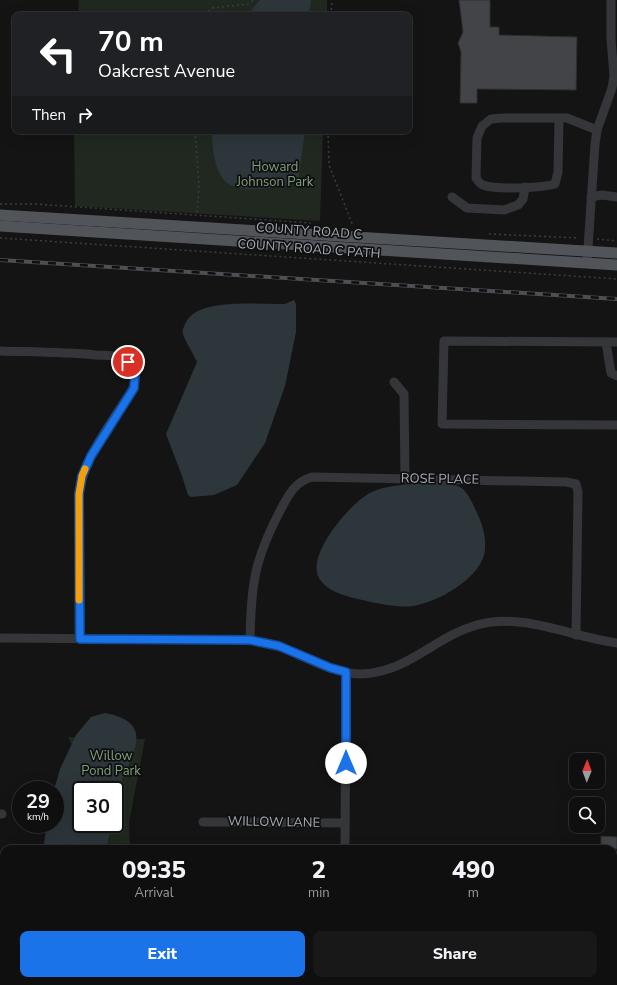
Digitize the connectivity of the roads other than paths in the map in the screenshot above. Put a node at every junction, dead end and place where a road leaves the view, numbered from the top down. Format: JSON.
{"nodes":[{"id":1,"x":611,"y":0,"type":"edge"},
{"id":2,"x":615,"y":84,"type":"edge"},
{"id":3,"x":559,"y":118,"type":"junction"},
{"id":4,"x":597,"y":130,"type":"junction"},
{"id":5,"x":525,"y":187,"type":"junction"},
{"id":6,"x":592,"y":197,"type":"junction"},
{"id":7,"x":617,"y":197,"type":"edge"},
{"id":8,"x":452,"y":198,"type":"dead end"},
{"id":9,"x":0,"y":215,"type":"edge"},
{"id":10,"x":0,"y":226,"type":"edge"},
{"id":11,"x":588,"y":251,"type":"junction"},
{"id":12,"x":617,"y":253,"type":"edge"},
{"id":13,"x":587,"y":263,"type":"junction"},
{"id":14,"x":617,"y":265,"type":"edge"},
{"id":15,"x":606,"y":342,"type":"junction"},
{"id":16,"x":617,"y":342,"type":"edge"},
{"id":17,"x":0,"y":352,"type":"edge"},
{"id":18,"x":617,"y":376,"type":"edge"},
{"id":19,"x":394,"y":382,"type":"dead end"},
{"id":20,"x":617,"y":425,"type":"edge"},
{"id":21,"x":404,"y":478,"type":"junction"},
{"id":22,"x":576,"y":635,"type":"junction"},
{"id":23,"x":0,"y":638,"type":"edge"},
{"id":24,"x":80,"y":639,"type":"junction"},
{"id":25,"x":250,"y":640,"type":"junction"},
{"id":26,"x":617,"y":643,"type":"edge"},
{"id":27,"x":346,"y":672,"type":"junction"},
{"id":28,"x":203,"y":822,"type":"dead end"},
{"id":29,"x":345,"y":823,"type":"junction"},
{"id":30,"x":345,"y":845,"type":"edge"}],
"edges":[{"from":1,"to":2,"type":"street"},
{"from":2,"to":4,"type":"street"},
{"from":3,"to":4,"type":"street"},
{"from":3,"to":5,"type":"street"},
{"from":3,"to":5,"type":"street"},
{"from":4,"to":6,"type":"street"},
{"from":5,"to":8,"type":"street"},
{"from":6,"to":7,"type":"street"},
{"from":6,"to":11,"type":"street"},
{"from":9,"to":11,"type":"main road","name":"COUNTY ROAD C"},
{"from":10,"to":13,"type":"main road","name":"COUNTY ROAD C"},
{"from":11,"to":12,"type":"main road","name":"COUNTY ROAD C"},
{"from":11,"to":13,"type":"street"},
{"from":13,"to":14,"type":"main road","name":"COUNTY ROAD C"},
{"from":15,"to":16,"type":"street"},
{"from":15,"to":18,"type":"street"},
{"from":15,"to":20,"type":"street"},
{"from":17,"to":24,"type":"street"},
{"from":19,"to":21,"type":"street"},
{"from":21,"to":22,"type":"street","name":"ROSE PLACE"},
{"from":21,"to":25,"type":"street","name":"ROSE PLACE"},
{"from":22,"to":26,"type":"street"},
{"from":22,"to":27,"type":"street"},
{"from":23,"to":24,"type":"street"},
{"from":24,"to":25,"type":"street"},
{"from":25,"to":27,"type":"street"},
{"from":27,"to":29,"type":"street"},
{"from":28,"to":29,"type":"street","name":"WILLOW LANE"},
{"from":29,"to":30,"type":"street"}]}
